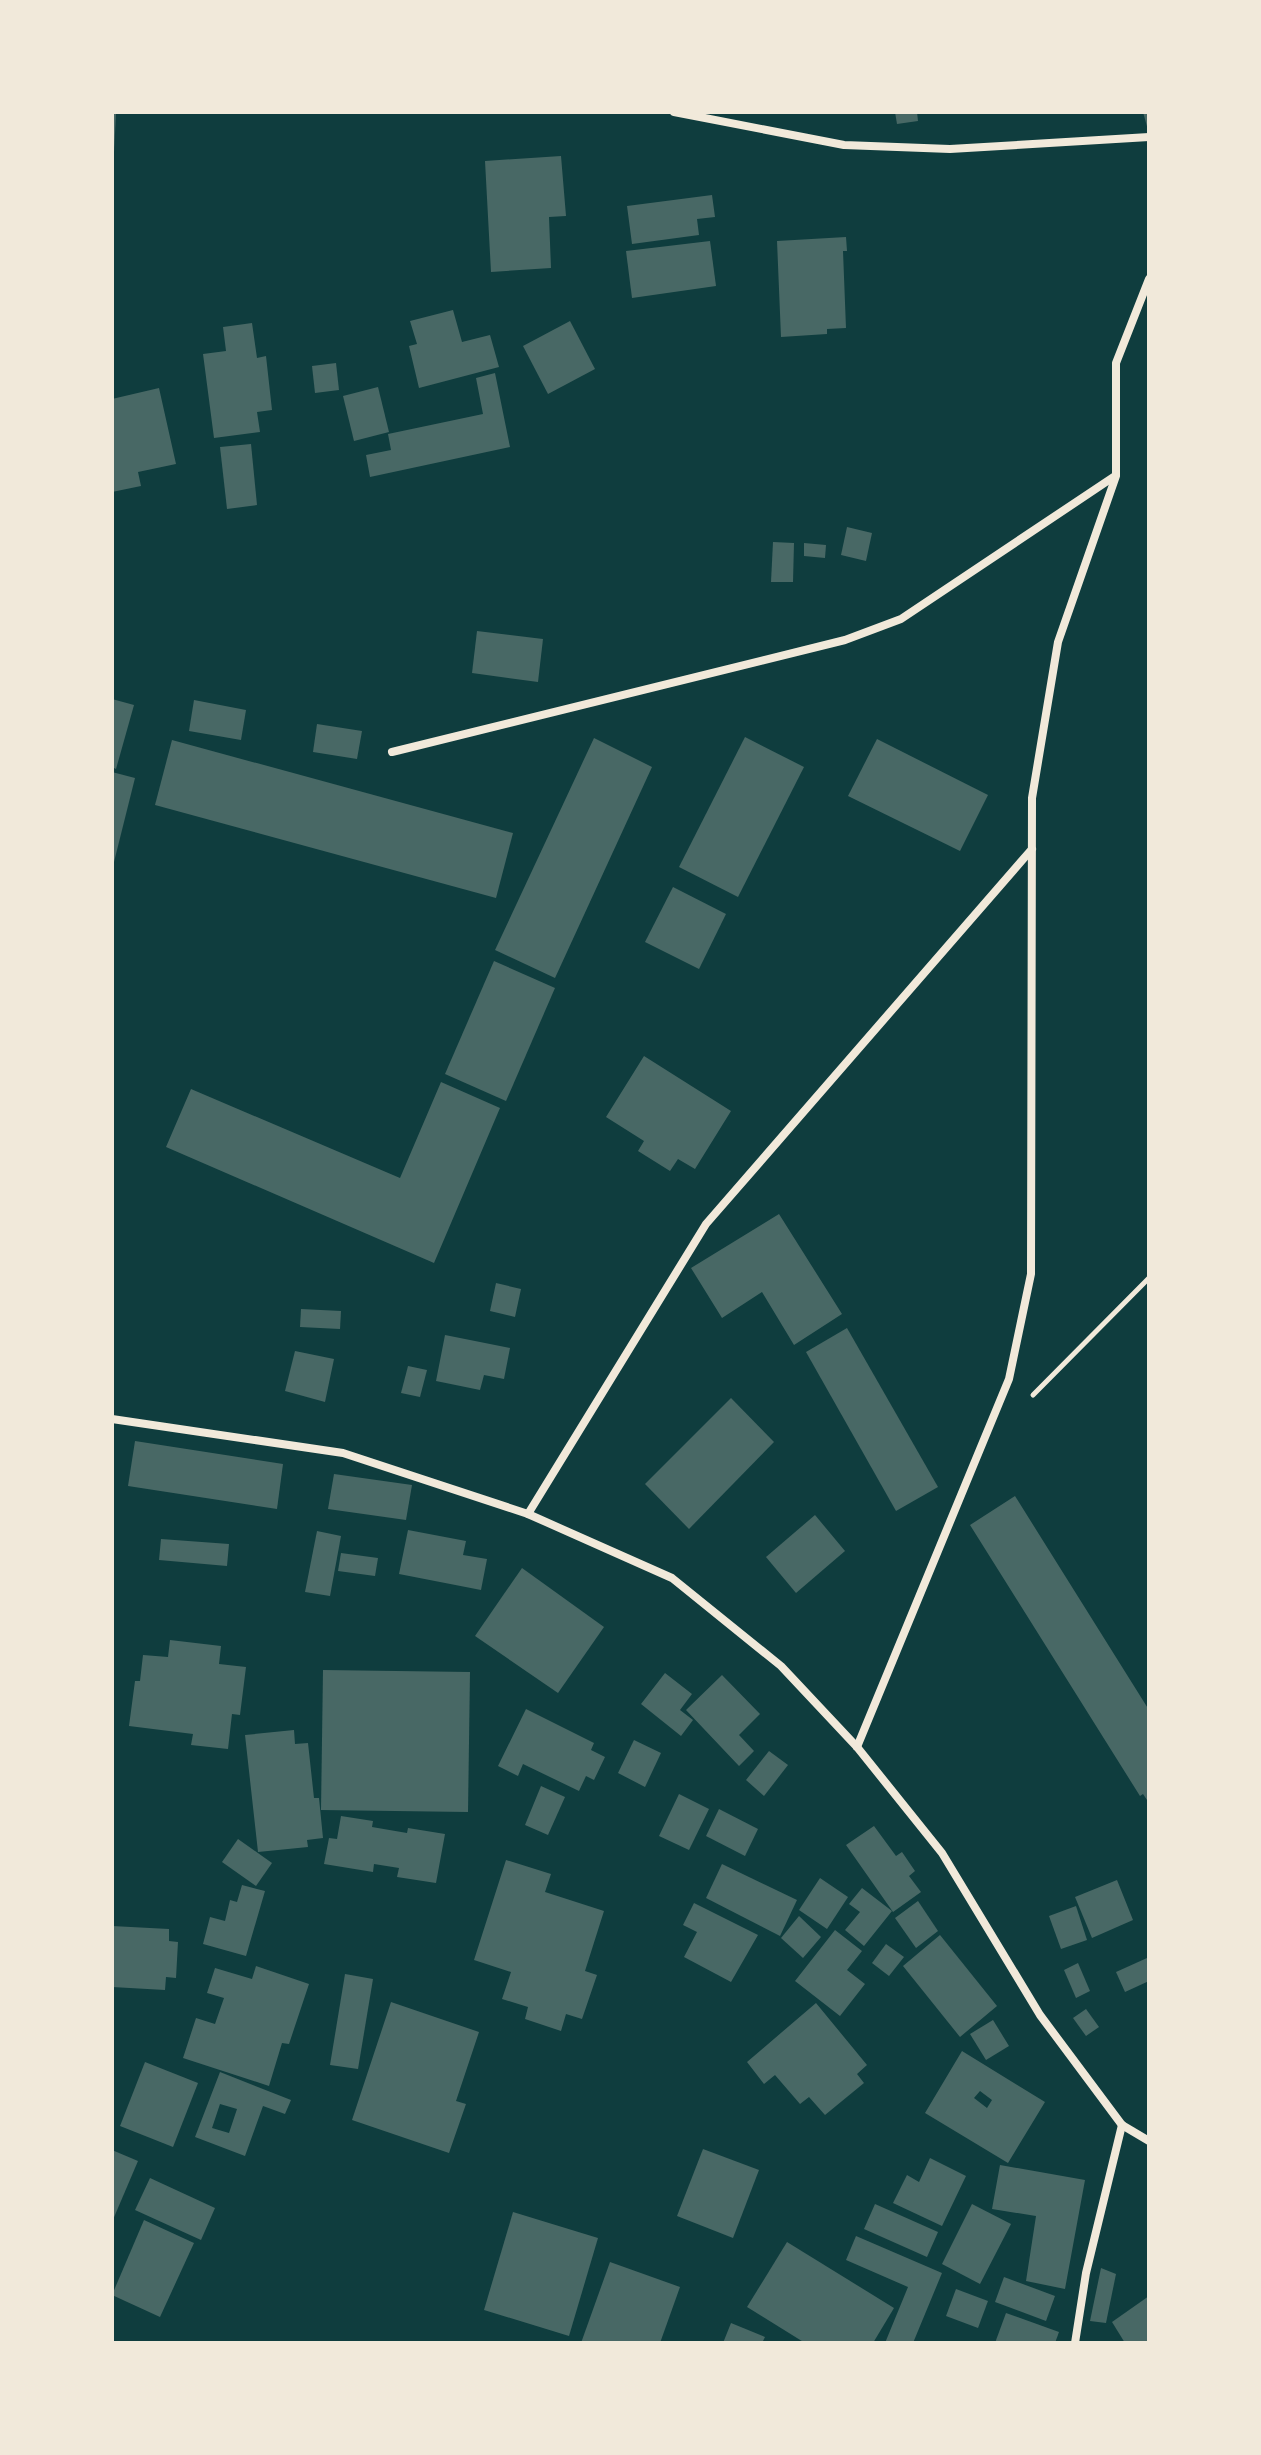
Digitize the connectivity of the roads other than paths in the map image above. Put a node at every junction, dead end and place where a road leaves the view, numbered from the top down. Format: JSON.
{"nodes":[{"id":1,"x":674,"y":112,"type":"edge"},
{"id":2,"x":704,"y":115,"type":"edge"},
{"id":3,"x":1149,"y":137,"type":"edge"},
{"id":4,"x":1149,"y":279,"type":"edge"},
{"id":5,"x":1116,"y":476,"type":"junction"},
{"id":6,"x":392,"y":752,"type":"dead end"},
{"id":7,"x":1032,"y":849,"type":"junction"},
{"id":8,"x":112,"y":1419,"type":"edge"},
{"id":9,"x":528,"y":1514,"type":"junction"},
{"id":10,"x":857,"y":1747,"type":"junction"},
{"id":11,"x":1122,"y":2125,"type":"junction"},
{"id":12,"x":1149,"y":2141,"type":"edge"},
{"id":13,"x":1075,"y":2343,"type":"edge"}],
"edges":[{"from":1,"to":2,"type":"street"},
{"from":2,"to":3,"type":"street"},
{"from":4,"to":5,"type":"street"},
{"from":5,"to":6,"type":"street"},
{"from":5,"to":7,"type":"street"},
{"from":7,"to":9,"type":"street"},
{"from":7,"to":10,"type":"street"},
{"from":8,"to":9,"type":"street"},
{"from":9,"to":10,"type":"street"},
{"from":10,"to":11,"type":"street"},
{"from":11,"to":12,"type":"street"},
{"from":11,"to":13,"type":"street"}]}
